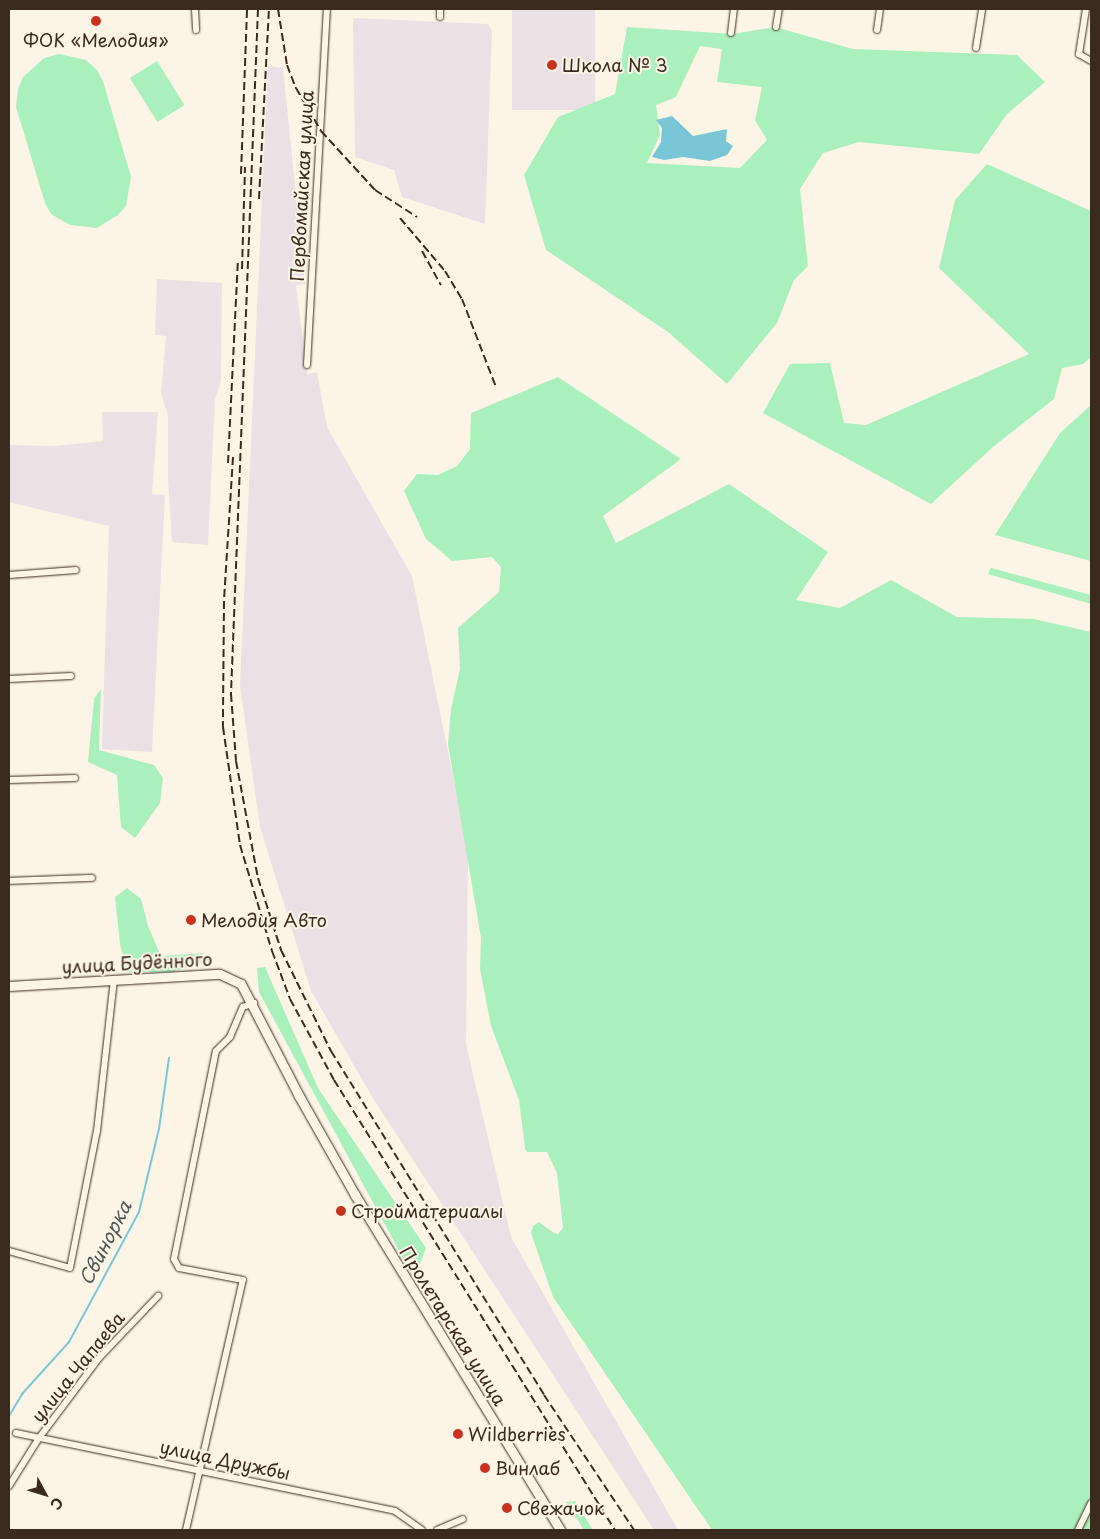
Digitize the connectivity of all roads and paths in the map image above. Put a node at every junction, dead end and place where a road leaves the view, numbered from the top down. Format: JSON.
{"nodes":[{"id":1,"x":195,"y":9,"type":"edge"},
{"id":2,"x":327,"y":9,"type":"edge"},
{"id":3,"x":440,"y":9,"type":"edge"},
{"id":4,"x":734,"y":9,"type":"edge"},
{"id":5,"x":779,"y":9,"type":"edge"},
{"id":6,"x":880,"y":9,"type":"edge"},
{"id":7,"x":982,"y":9,"type":"edge"},
{"id":8,"x":1086,"y":9,"type":"edge"},
{"id":9,"x":440,"y":17,"type":"dead end"},
{"id":10,"x":776,"y":27,"type":"dead end"},
{"id":11,"x":196,"y":30,"type":"dead end"},
{"id":12,"x":877,"y":30,"type":"dead end"},
{"id":13,"x":731,"y":32,"type":"dead end"},
{"id":14,"x":976,"y":48,"type":"dead end"},
{"id":15,"x":1091,"y":61,"type":"edge"},
{"id":16,"x":307,"y":365,"type":"dead end"},
{"id":17,"x":76,"y":570,"type":"dead end"},
{"id":18,"x":9,"y":575,"type":"edge"},
{"id":19,"x":71,"y":676,"type":"dead end"},
{"id":20,"x":9,"y":679,"type":"edge"},
{"id":21,"x":75,"y":778,"type":"dead end"},
{"id":22,"x":9,"y":780,"type":"edge"},
{"id":23,"x":92,"y":878,"type":"dead end"},
{"id":24,"x":9,"y":881,"type":"edge"},
{"id":25,"x":114,"y":980,"type":"junction"},
{"id":26,"x":9,"y":986,"type":"edge"},
{"id":27,"x":254,"y":1003,"type":"junction"},
{"id":28,"x":9,"y":1251,"type":"edge"},
{"id":29,"x":158,"y":1296,"type":"dead end"},
{"id":30,"x":16,"y":1433,"type":"dead end"},
{"id":31,"x":39,"y":1438,"type":"junction"},
{"id":32,"x":200,"y":1469,"type":"junction"},
{"id":33,"x":9,"y":1486,"type":"edge"},
{"id":34,"x":1091,"y":1503,"type":"edge"},
{"id":35,"x":463,"y":1519,"type":"dead end"},
{"id":36,"x":186,"y":1530,"type":"edge"},
{"id":37,"x":422,"y":1530,"type":"edge"},
{"id":38,"x":437,"y":1530,"type":"edge"},
{"id":39,"x":560,"y":1530,"type":"edge"},
{"id":40,"x":1078,"y":1530,"type":"edge"}],
"edges":[{"from":1,"to":11,"type":"street"},
{"from":2,"to":16,"type":"street","name":"Первомайская улица"},
{"from":3,"to":9,"type":"street"},
{"from":4,"to":13,"type":"street"},
{"from":5,"to":10,"type":"street"},
{"from":6,"to":12,"type":"street"},
{"from":7,"to":14,"type":"street"},
{"from":8,"to":15,"type":"street"},
{"from":17,"to":18,"type":"street"},
{"from":19,"to":20,"type":"street"},
{"from":21,"to":22,"type":"street"},
{"from":23,"to":24,"type":"street"},
{"from":25,"to":26,"type":"main road","name":"улица Будённого"},
{"from":25,"to":27,"type":"main road","name":"улица Будённого"},
{"from":25,"to":28,"type":"street"},
{"from":27,"to":32,"type":"street"},
{"from":27,"to":39,"type":"main road","name":"Пролетарская улица"},
{"from":29,"to":31,"type":"street","name":"улица Чапаева"},
{"from":30,"to":31,"type":"street","name":"улица Дружбы"},
{"from":31,"to":32,"type":"street","name":"улица Дружбы"},
{"from":31,"to":33,"type":"street","name":"улица Чапаева"},
{"from":32,"to":36,"type":"street"},
{"from":32,"to":37,"type":"street","name":"улица Дружбы"},
{"from":34,"to":40,"type":"street"},
{"from":35,"to":38,"type":"street"}]}
